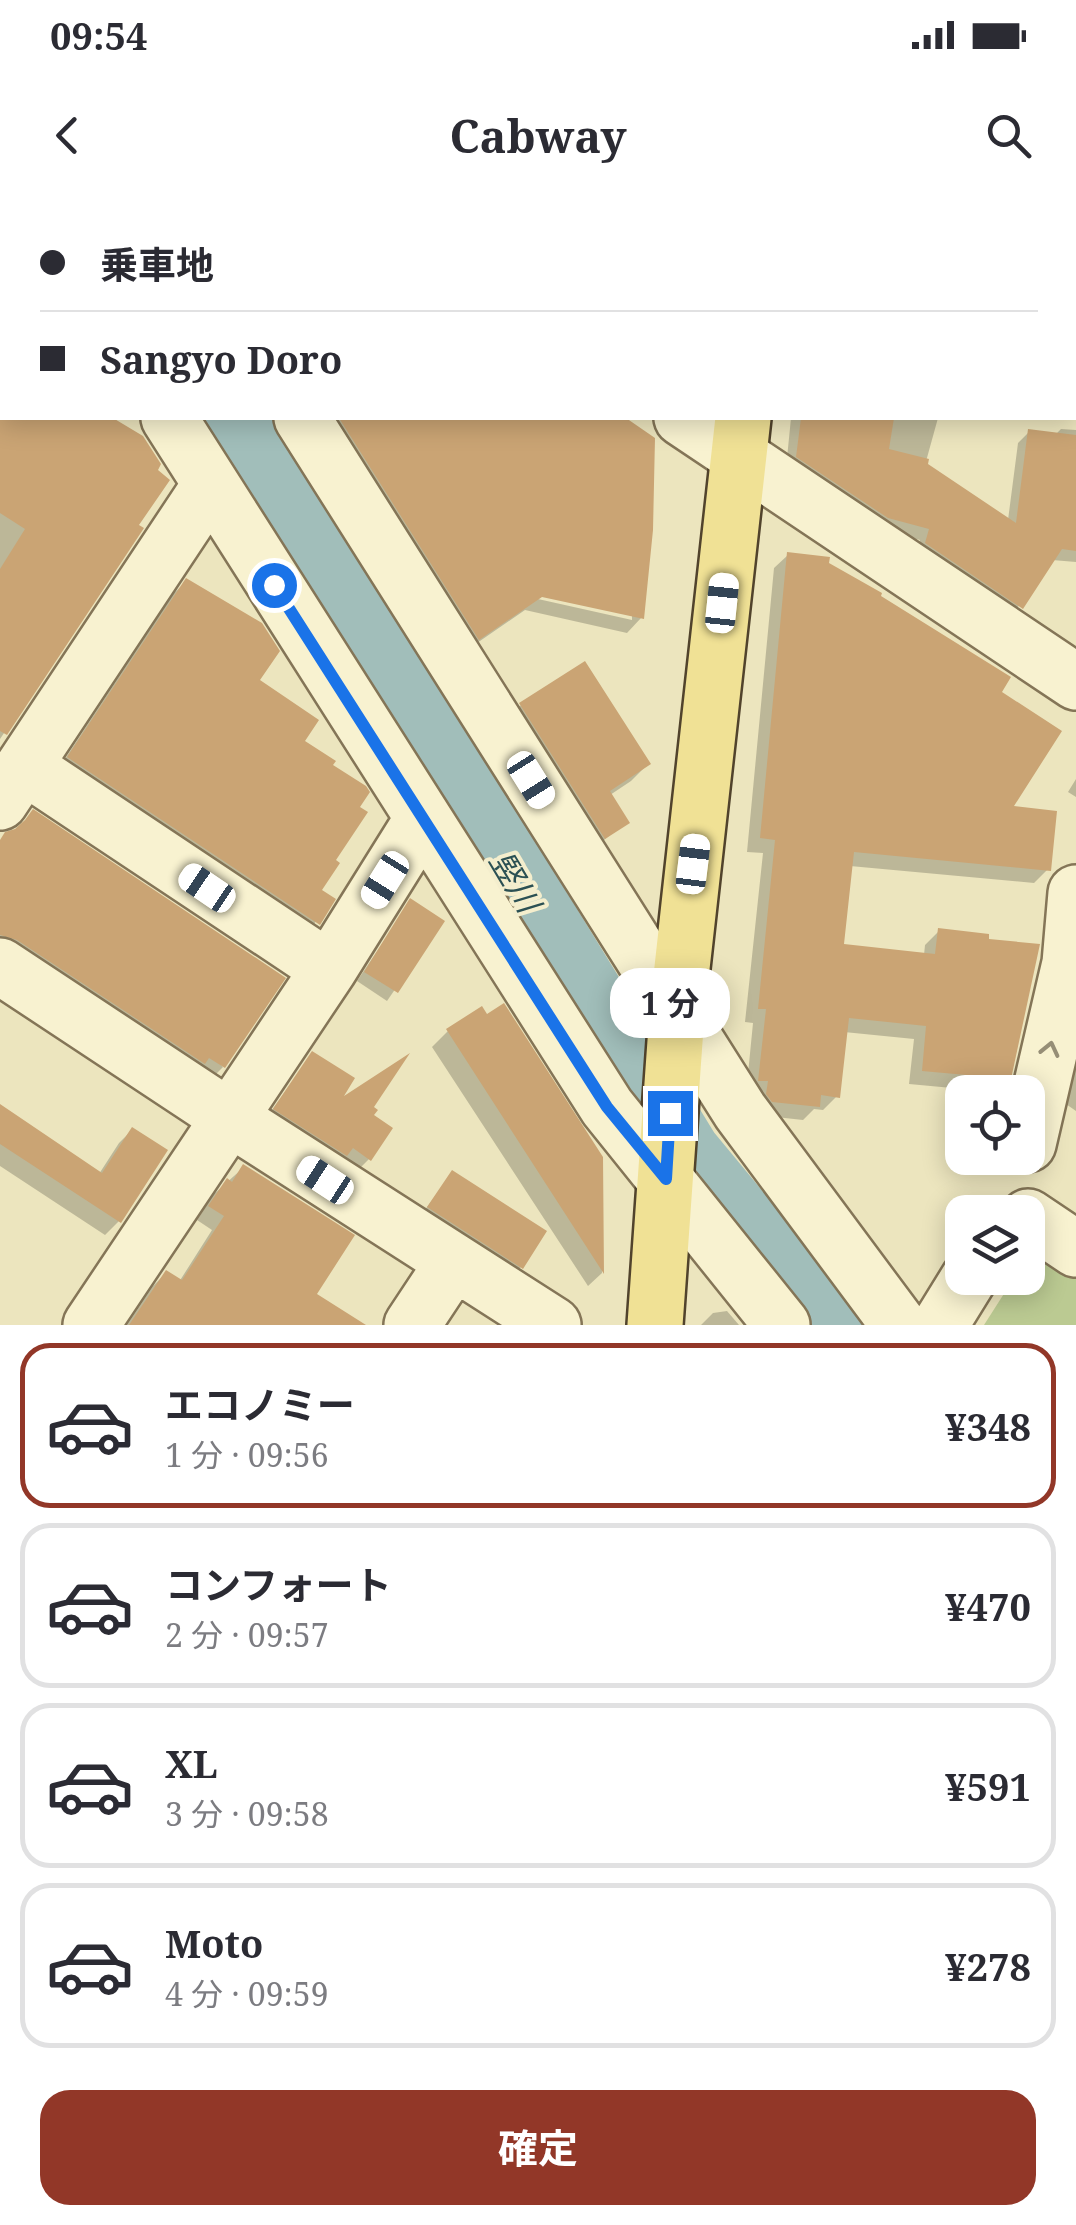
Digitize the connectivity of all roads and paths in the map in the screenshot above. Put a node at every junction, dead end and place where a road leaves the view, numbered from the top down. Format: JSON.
{"nodes":[{"id":1,"x":170,"y":420,"type":"edge"},
{"id":2,"x":303,"y":420,"type":"edge"},
{"id":3,"x":689,"y":420,"type":"edge"},
{"id":4,"x":741,"y":436,"type":"edge"},
{"id":5,"x":211,"y":484,"type":"junction"},
{"id":6,"x":1076,"y":682,"type":"edge"},
{"id":7,"x":12,"y":784,"type":"edge"},
{"id":8,"x":422,"y":820,"type":"junction"},
{"id":9,"x":1076,"y":893,"type":"edge"},
{"id":10,"x":1073,"y":965,"type":"edge"},
{"id":11,"x":0,"y":966,"type":"edge"},
{"id":12,"x":329,"y":969,"type":"junction"},
{"id":13,"x":676,"y":1013,"type":"junction"},
{"id":14,"x":1045,"y":1076,"type":"edge"},
{"id":15,"x":230,"y":1118,"type":"junction"},
{"id":16,"x":666,"y":1179,"type":"junction"},
{"id":17,"x":1045,"y":1223,"type":"edge"},
{"id":18,"x":1076,"y":1249,"type":"edge"},
{"id":19,"x":453,"y":1263,"type":"junction"},
{"id":20,"x":959,"y":1295,"type":"edge"},
{"id":21,"x":91,"y":1325,"type":"edge"},
{"id":22,"x":412,"y":1325,"type":"edge"},
{"id":23,"x":553,"y":1325,"type":"edge"},
{"id":24,"x":655,"y":1325,"type":"edge"},
{"id":25,"x":782,"y":1325,"type":"edge"},
{"id":26,"x":900,"y":1325,"type":"edge"},
{"id":27,"x":940,"y":1325,"type":"edge"}],
"edges":[{"from":1,"to":5,"type":"street"},
{"from":2,"to":13,"type":"street"},
{"from":3,"to":4,"type":"street"},
{"from":4,"to":6,"type":"street"},
{"from":4,"to":13,"type":"main road"},
{"from":5,"to":7,"type":"street"},
{"from":5,"to":8,"type":"street"},
{"from":7,"to":12,"type":"street"},
{"from":8,"to":12,"type":"street"},
{"from":8,"to":16,"type":"street"},
{"from":9,"to":10,"type":"street"},
{"from":14,"to":10,"type":"street","one_way":true},
{"from":11,"to":15,"type":"street"},
{"from":12,"to":15,"type":"street"},
{"from":13,"to":16,"type":"main road"},
{"from":13,"to":26,"type":"street"},
{"from":15,"to":19,"type":"street"},
{"from":15,"to":21,"type":"street"},
{"from":16,"to":24,"type":"main road"},
{"from":16,"to":25,"type":"street"},
{"from":17,"to":18,"type":"street"},
{"from":19,"to":22,"type":"street"},
{"from":19,"to":23,"type":"street"},
{"from":20,"to":27,"type":"street"}]}
